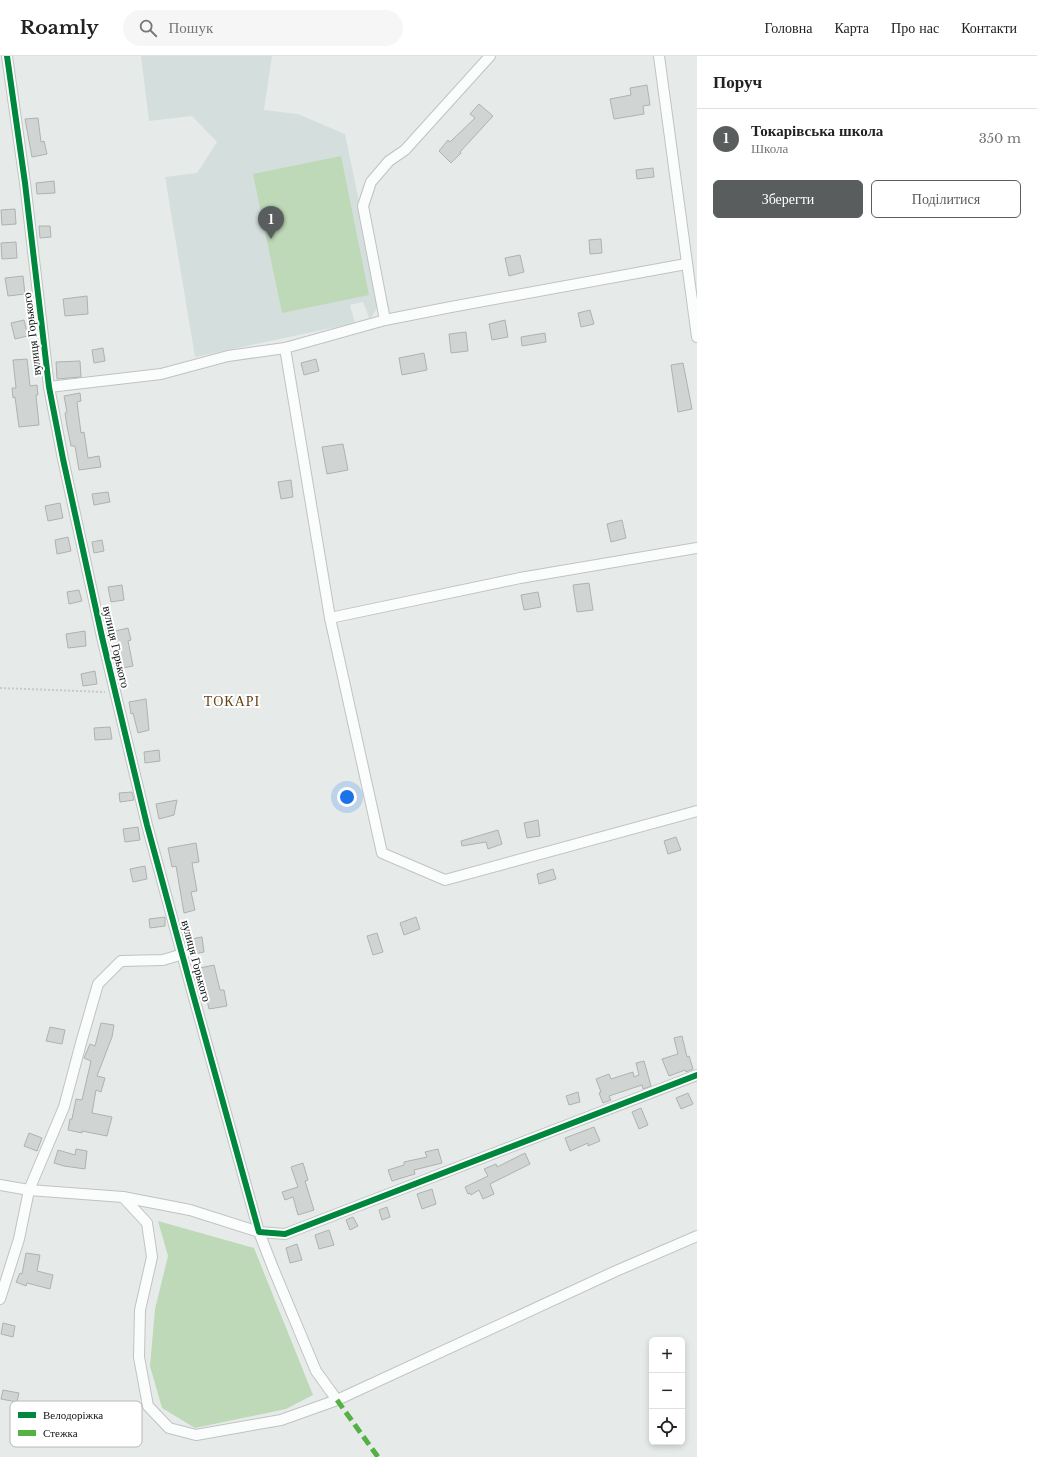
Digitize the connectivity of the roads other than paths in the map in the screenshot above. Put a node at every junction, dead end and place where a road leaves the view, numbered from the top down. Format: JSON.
{"nodes":[{"id":1,"x":7,"y":56,"type":"edge"},
{"id":2,"x":490,"y":56,"type":"edge"},
{"id":3,"x":659,"y":56,"type":"edge"},
{"id":4,"x":686,"y":264,"type":"junction"},
{"id":5,"x":385,"y":320,"type":"junction"},
{"id":6,"x":697,"y":337,"type":"edge"},
{"id":7,"x":285,"y":348,"type":"junction"},
{"id":8,"x":49,"y":387,"type":"junction"},
{"id":9,"x":697,"y":548,"type":"edge"},
{"id":10,"x":330,"y":618,"type":"junction"},
{"id":11,"x":697,"y":811,"type":"edge"},
{"id":12,"x":183,"y":954,"type":"junction"},
{"id":13,"x":697,"y":1075,"type":"edge"},
{"id":14,"x":0,"y":1185,"type":"edge"},
{"id":15,"x":29,"y":1190,"type":"junction"},
{"id":16,"x":123,"y":1197,"type":"junction"},
{"id":17,"x":260,"y":1232,"type":"junction"},
{"id":18,"x":697,"y":1236,"type":"edge"},
{"id":19,"x":0,"y":1299,"type":"edge"},
{"id":20,"x":337,"y":1400,"type":"junction"}],
"edges":[{"from":1,"to":8,"type":"street","name":"вулиця Горького"},
{"from":2,"to":5,"type":"street"},
{"from":3,"to":4,"type":"street"},
{"from":4,"to":5,"type":"street"},
{"from":4,"to":6,"type":"street"},
{"from":5,"to":7,"type":"street"},
{"from":7,"to":8,"type":"street"},
{"from":7,"to":10,"type":"street"},
{"from":8,"to":12,"type":"street","name":"вулиця Горького"},
{"from":9,"to":10,"type":"street"},
{"from":10,"to":11,"type":"street"},
{"from":12,"to":15,"type":"street"},
{"from":12,"to":17,"type":"street","name":"вулиця Горького"},
{"from":13,"to":17,"type":"street"},
{"from":14,"to":15,"type":"street"},
{"from":15,"to":16,"type":"street"},
{"from":15,"to":19,"type":"street"},
{"from":16,"to":17,"type":"street"},
{"from":16,"to":20,"type":"street"},
{"from":17,"to":20,"type":"street","name":"вулиця Горького"},
{"from":18,"to":20,"type":"street"}]}
